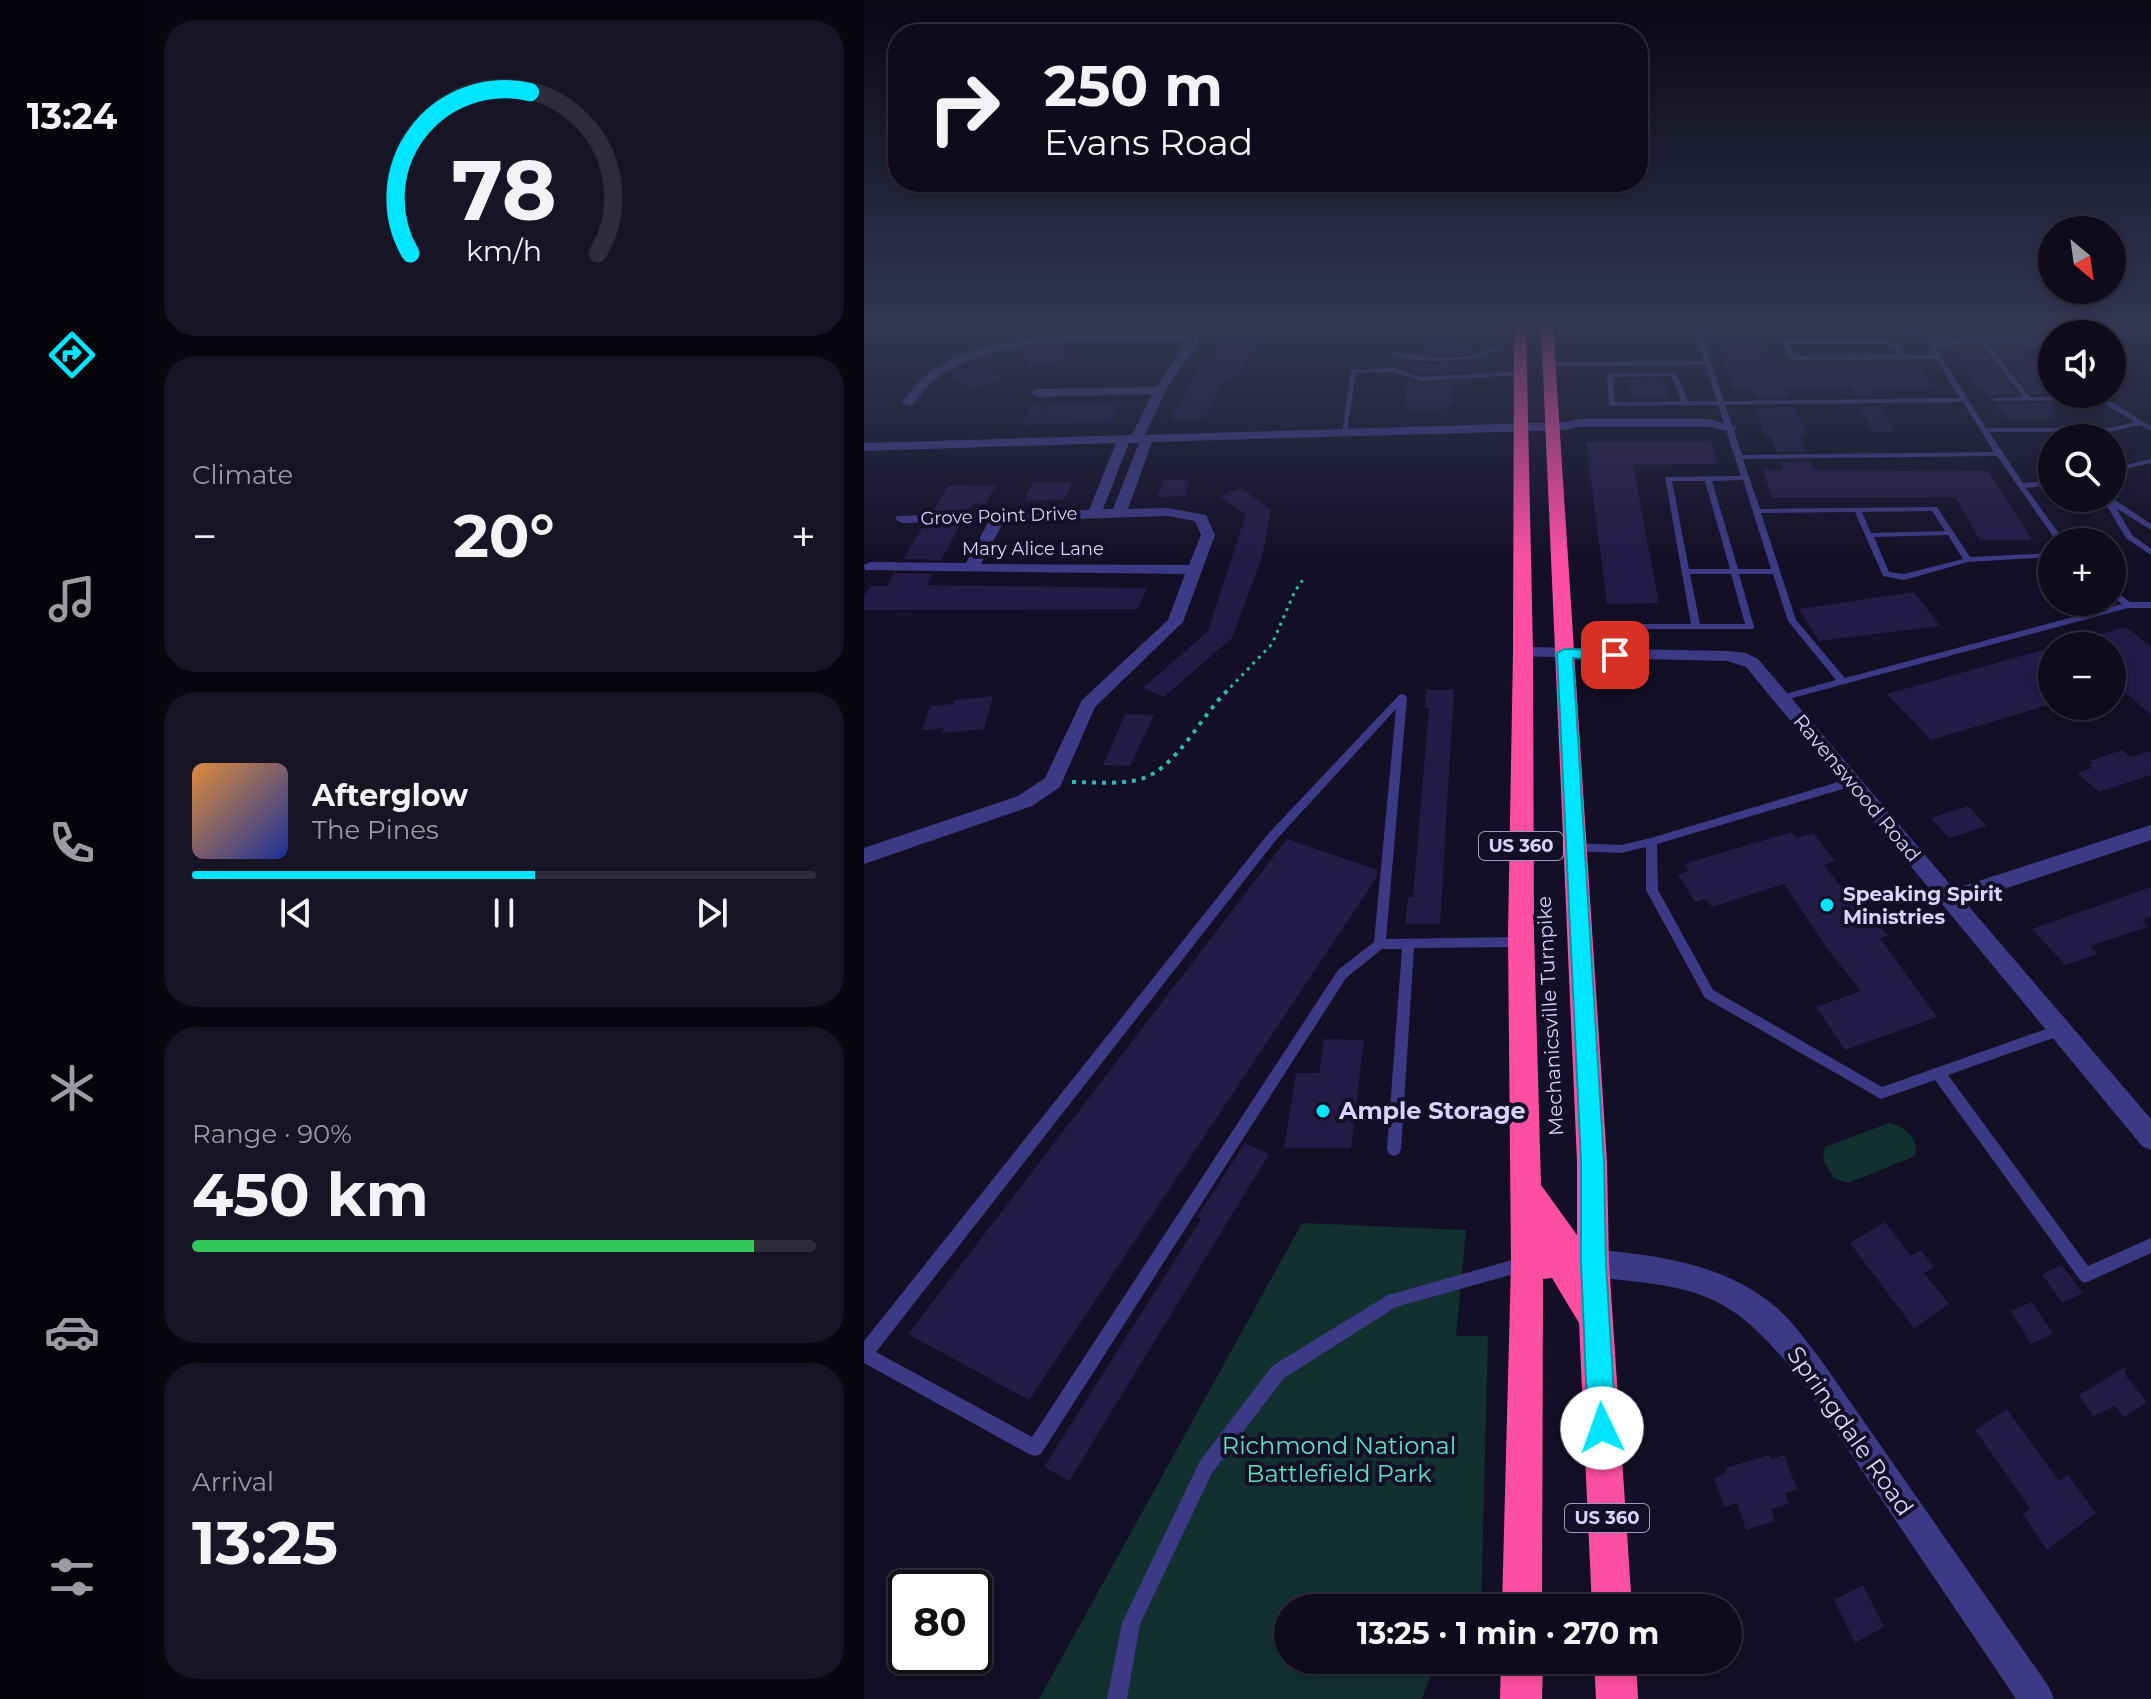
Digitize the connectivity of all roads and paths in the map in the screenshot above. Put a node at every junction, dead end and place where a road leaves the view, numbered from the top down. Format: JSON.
{"nodes":[{"id":1,"x":1153,"y":404,"type":"edge"},
{"id":2,"x":1348,"y":404,"type":"edge"},
{"id":3,"x":1522,"y":404,"type":"edge"},
{"id":4,"x":1556,"y":404,"type":"edge"},
{"id":5,"x":1722,"y":404,"type":"edge"},
{"id":6,"x":1965,"y":404,"type":"edge"},
{"id":7,"x":2116,"y":408,"type":"edge"},
{"id":8,"x":2142,"y":423,"type":"junction"},
{"id":9,"x":1560,"y":426,"type":"junction"},
{"id":10,"x":1522,"y":427,"type":"junction"},
{"id":11,"x":1727,"y":428,"type":"junction"},
{"id":12,"x":2151,"y":429,"type":"edge"},
{"id":13,"x":1983,"y":430,"type":"junction"},
{"id":14,"x":1344,"y":432,"type":"junction"},
{"id":15,"x":1136,"y":438,"type":"junction"},
{"id":16,"x":864,"y":447,"type":"edge"},
{"id":17,"x":1999,"y":454,"type":"junction"},
{"id":18,"x":1739,"y":457,"type":"junction"},
{"id":19,"x":2151,"y":461,"type":"edge"},
{"id":20,"x":2126,"y":467,"type":"edge"},
{"id":21,"x":1708,"y":478,"type":"junction"},
{"id":22,"x":1746,"y":478,"type":"junction"},
{"id":23,"x":2038,"y":484,"type":"edge"},
{"id":24,"x":2020,"y":486,"type":"junction"},
{"id":25,"x":1857,"y":509,"type":"junction"},
{"id":26,"x":1756,"y":511,"type":"junction"},
{"id":27,"x":2115,"y":512,"type":"edge"},
{"id":28,"x":2126,"y":512,"type":"edge"},
{"id":29,"x":1095,"y":513,"type":"junction"},
{"id":30,"x":1119,"y":513,"type":"junction"},
{"id":31,"x":999,"y":516,"type":"junction"},
{"id":32,"x":902,"y":519,"type":"dead end"},
{"id":33,"x":2051,"y":528,"type":"edge"},
{"id":34,"x":2151,"y":528,"type":"edge"},
{"id":35,"x":1950,"y":533,"type":"junction"},
{"id":36,"x":1869,"y":535,"type":"junction"},
{"id":37,"x":2150,"y":552,"type":"edge"},
{"id":38,"x":2038,"y":556,"type":"edge"},
{"id":39,"x":1968,"y":560,"type":"junction"},
{"id":40,"x":870,"y":567,"type":"dead end"},
{"id":41,"x":971,"y":568,"type":"junction"},
{"id":42,"x":1195,"y":570,"type":"junction"},
{"id":43,"x":1686,"y":571,"type":"junction"},
{"id":44,"x":1734,"y":572,"type":"junction"},
{"id":45,"x":1776,"y":572,"type":"junction"},
{"id":46,"x":1304,"y":578,"type":"dead end"},
{"id":47,"x":2128,"y":605,"type":"joint"},
{"id":48,"x":2151,"y":605,"type":"edge"},
{"id":49,"x":1620,"y":627,"type":"dead end"},
{"id":50,"x":1696,"y":627,"type":"junction"},
{"id":51,"x":1523,"y":652,"type":"junction"},
{"id":52,"x":1565,"y":653,"type":"junction"},
{"id":53,"x":1842,"y":681,"type":"junction"},
{"id":54,"x":1781,"y":698,"type":"junction"},
{"id":55,"x":1053,"y":782,"type":"junction"},
{"id":56,"x":1852,"y":782,"type":"junction"},
{"id":57,"x":2151,"y":832,"type":"edge"},
{"id":58,"x":1651,"y":842,"type":"junction"},
{"id":59,"x":1575,"y":847,"type":"junction"},
{"id":60,"x":864,"y":856,"type":"edge"},
{"id":61,"x":1950,"y":899,"type":"junction"},
{"id":62,"x":1521,"y":942,"type":"junction"},
{"id":63,"x":1408,"y":943,"type":"junction"},
{"id":64,"x":1380,"y":944,"type":"junction"},
{"id":65,"x":2060,"y":1030,"type":"junction"},
{"id":66,"x":1938,"y":1073,"type":"junction"},
{"id":67,"x":2151,"y":1138,"type":"edge"},
{"id":68,"x":1394,"y":1149,"type":"dead end"},
{"id":69,"x":1525,"y":1188,"type":"junction"},
{"id":70,"x":2151,"y":1245,"type":"edge"},
{"id":71,"x":1593,"y":1263,"type":"junction"},
{"id":72,"x":1527,"y":1264,"type":"junction"},
{"id":73,"x":1596,"y":1320,"type":"junction"},
{"id":74,"x":1522,"y":1594,"type":"edge"},
{"id":75,"x":1611,"y":1594,"type":"edge"},
{"id":76,"x":1522,"y":1674,"type":"edge"},
{"id":77,"x":1616,"y":1674,"type":"edge"},
{"id":78,"x":1117,"y":1699,"type":"edge"},
{"id":79,"x":1521,"y":1699,"type":"edge"},
{"id":80,"x":1617,"y":1699,"type":"edge"},
{"id":81,"x":2037,"y":1699,"type":"edge"}],
"edges":[{"from":1,"to":15,"type":"street"},
{"from":2,"to":14,"type":"lane"},
{"from":3,"to":10,"type":"highway","name":"Mechanicsville Turnpike","number":"US 360"},
{"from":4,"to":9,"type":"highway","name":"Mechanicsville Turnpike","number":"US 360"},
{"from":5,"to":11,"type":"lane"},
{"from":6,"to":13,"type":"lane"},
{"from":7,"to":8,"type":"lane"},
{"from":8,"to":12,"type":"lane"},
{"from":8,"to":13,"type":"lane"},
{"from":9,"to":10,"type":"street"},
{"from":9,"to":11,"type":"street"},
{"from":9,"to":52,"type":"highway","name":"Mechanicsville Turnpike","number":"US 360"},
{"from":10,"to":14,"type":"street"},
{"from":10,"to":51,"type":"highway","name":"Mechanicsville Turnpike","number":"US 360"},
{"from":11,"to":18,"type":"lane"},
{"from":13,"to":17,"type":"lane"},
{"from":14,"to":15,"type":"street"},
{"from":15,"to":16,"type":"street"},
{"from":15,"to":29,"type":"street","name":"Grove Point Drive"},
{"from":15,"to":30,"type":"street"},
{"from":17,"to":18,"type":"lane"},
{"from":17,"to":24,"type":"lane"},
{"from":18,"to":22,"type":"lane"},
{"from":19,"to":20,"type":"lane"},
{"from":21,"to":22,"type":"lane"},
{"from":21,"to":43,"type":"lane"},
{"from":21,"to":44,"type":"lane"},
{"from":22,"to":26,"type":"lane"},
{"from":23,"to":24,"type":"lane"},
{"from":24,"to":33,"type":"lane"},
{"from":25,"to":26,"type":"lane"},
{"from":25,"to":35,"type":"lane"},
{"from":25,"to":36,"type":"lane"},
{"from":26,"to":45,"type":"lane"},
{"from":27,"to":37,"type":"lane"},
{"from":28,"to":34,"type":"lane"},
{"from":29,"to":30,"type":"street","name":"Grove Point Drive"},
{"from":29,"to":31,"type":"street","name":"Grove Point Drive"},
{"from":30,"to":42,"type":"street","name":"Grove Point Drive"},
{"from":31,"to":32,"type":"street","name":"Grove Point Drive"},
{"from":31,"to":41,"type":"street"},
{"from":35,"to":36,"type":"lane"},
{"from":35,"to":39,"type":"lane"},
{"from":36,"to":39,"type":"lane"},
{"from":38,"to":39,"type":"lane"},
{"from":40,"to":41,"type":"street","name":"Mary Alice Lane"},
{"from":41,"to":42,"type":"street","name":"Mary Alice Lane"},
{"from":42,"to":55,"type":"street","name":"Grove Point Drive"},
{"from":43,"to":44,"type":"lane"},
{"from":43,"to":50,"type":"lane"},
{"from":44,"to":45,"type":"lane"},
{"from":44,"to":50,"type":"lane"},
{"from":45,"to":53,"type":"lane"},
{"from":46,"to":55,"type":"path"},
{"from":47,"to":48,"type":"lane"},
{"from":47,"to":53,"type":"lane"},
{"from":49,"to":50,"type":"lane"},
{"from":51,"to":52,"type":"street"},
{"from":51,"to":62,"type":"highway","name":"Mechanicsville Turnpike","number":"US 360"},
{"from":52,"to":54,"type":"street","name":"Ravenswood Road"},
{"from":52,"to":59,"type":"highway","name":"Mechanicsville Turnpike","number":"US 360"},
{"from":53,"to":54,"type":"lane"},
{"from":54,"to":56,"type":"street","name":"Ravenswood Road"},
{"from":55,"to":60,"type":"street"},
{"from":56,"to":58,"type":"lane"},
{"from":56,"to":61,"type":"street","name":"Ravenswood Road"},
{"from":57,"to":61,"type":"street"},
{"from":58,"to":59,"type":"lane"},
{"from":58,"to":66,"type":"lane"},
{"from":59,"to":71,"type":"highway","name":"Mechanicsville Turnpike","number":"US 360"},
{"from":61,"to":65,"type":"street","name":"Ravenswood Road"},
{"from":62,"to":63,"type":"lane"},
{"from":62,"to":69,"type":"highway","name":"Mechanicsville Turnpike","number":"US 360"},
{"from":63,"to":64,"type":"lane"},
{"from":63,"to":68,"type":"lane"},
{"from":64,"to":64,"type":"lane"},
{"from":65,"to":66,"type":"lane"},
{"from":65,"to":67,"type":"street","name":"Ravenswood Road"},
{"from":66,"to":70,"type":"lane"},
{"from":69,"to":71,"type":"highway"},
{"from":69,"to":72,"type":"highway","name":"Mechanicsville Turnpike","number":"US 360"},
{"from":71,"to":73,"type":"highway","name":"Mechanicsville Turnpike","number":"US 360"},
{"from":71,"to":81,"type":"street","name":"Springdale Road"},
{"from":72,"to":73,"type":"highway"},
{"from":72,"to":74,"type":"highway","name":"Mechanicsville Turnpike","number":"US 360"},
{"from":72,"to":78,"type":"lane"},
{"from":73,"to":75,"type":"highway","name":"Mechanicsville Turnpike","number":"US 360"},
{"from":76,"to":79,"type":"highway"},
{"from":77,"to":80,"type":"highway"}]}
